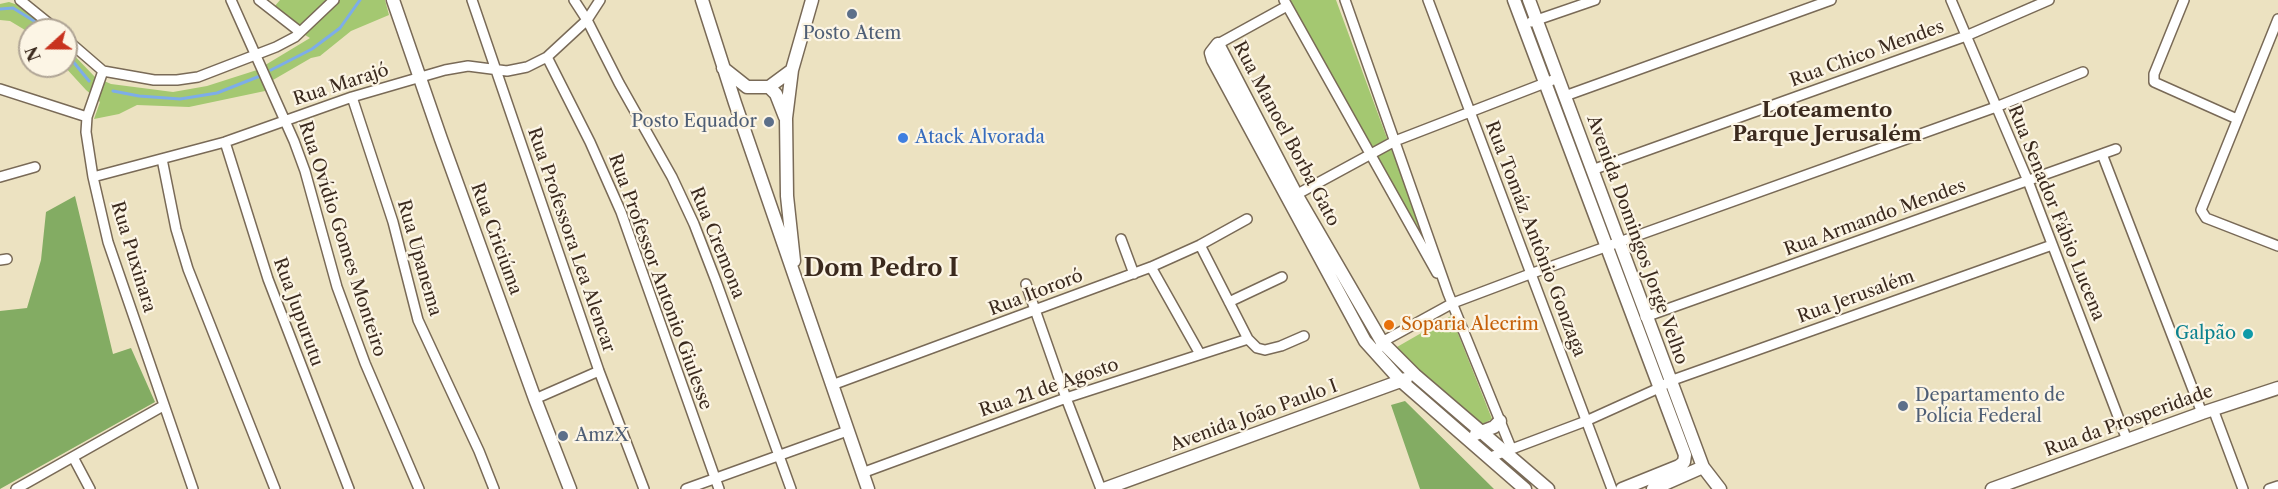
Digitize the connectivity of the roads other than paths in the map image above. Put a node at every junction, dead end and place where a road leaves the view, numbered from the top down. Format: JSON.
{"nodes":[{"id":1,"x":20,"y":0,"type":"edge"},
{"id":2,"x":231,"y":0,"type":"edge"},
{"id":3,"x":259,"y":0,"type":"edge"},
{"id":4,"x":334,"y":0,"type":"edge"},
{"id":5,"x":393,"y":0,"type":"edge"},
{"id":6,"x":472,"y":0,"type":"edge"},
{"id":7,"x":574,"y":0,"type":"edge"},
{"id":8,"x":600,"y":0,"type":"edge"},
{"id":9,"x":702,"y":0,"type":"edge"},
{"id":10,"x":812,"y":0,"type":"edge"},
{"id":11,"x":1345,"y":0,"type":"edge"},
{"id":12,"x":1428,"y":0,"type":"edge"},
{"id":13,"x":1514,"y":0,"type":"edge"},
{"id":14,"x":1529,"y":0,"type":"edge"},
{"id":15,"x":1595,"y":0,"type":"edge"},
{"id":16,"x":1831,"y":0,"type":"edge"},
{"id":17,"x":1951,"y":0,"type":"edge"},
{"id":18,"x":2049,"y":0,"type":"edge"},
{"id":19,"x":2184,"y":0,"type":"edge"},
{"id":20,"x":1285,"y":3,"type":"edge"},
{"id":21,"x":42,"y":18,"type":"edge"},
{"id":22,"x":2278,"y":19,"type":"edge"},
{"id":23,"x":587,"y":20,"type":"junction"},
{"id":24,"x":1536,"y":20,"type":"junction"},
{"id":25,"x":1523,"y":24,"type":"junction"},
{"id":26,"x":300,"y":33,"type":"junction"},
{"id":27,"x":1966,"y":36,"type":"junction"},
{"id":28,"x":1218,"y":44,"type":"joint"},
{"id":29,"x":78,"y":51,"type":"edge"},
{"id":30,"x":257,"y":56,"type":"junction"},
{"id":31,"x":547,"y":57,"type":"junction"},
{"id":32,"x":723,"y":68,"type":"junction"},
{"id":33,"x":792,"y":70,"type":"junction"},
{"id":34,"x":103,"y":71,"type":"junction"},
{"id":35,"x":496,"y":71,"type":"junction"},
{"id":36,"x":2083,"y":72,"type":"dead end"},
{"id":37,"x":419,"y":77,"type":"junction"},
{"id":38,"x":1558,"y":78,"type":"junction"},
{"id":39,"x":1544,"y":83,"type":"junction"},
{"id":40,"x":747,"y":87,"type":"junction"},
{"id":41,"x":769,"y":87,"type":"junction"},
{"id":42,"x":0,"y":89,"type":"edge"},
{"id":43,"x":1565,"y":96,"type":"junction"},
{"id":44,"x":352,"y":97,"type":"junction"},
{"id":45,"x":735,"y":103,"type":"junction"},
{"id":46,"x":1996,"y":107,"type":"junction"},
{"id":47,"x":1470,"y":112,"type":"junction"},
{"id":48,"x":87,"y":117,"type":"junction"},
{"id":49,"x":786,"y":118,"type":"junction"},
{"id":50,"x":2237,"y":119,"type":"junction"},
{"id":51,"x":285,"y":121,"type":"junction"},
{"id":52,"x":1395,"y":141,"type":"junction"},
{"id":53,"x":225,"y":142,"type":"junction"},
{"id":54,"x":2116,"y":149,"type":"dead end"},
{"id":55,"x":1368,"y":154,"type":"junction"},
{"id":56,"x":2102,"y":154,"type":"junction"},
{"id":57,"x":162,"y":159,"type":"junction"},
{"id":58,"x":34,"y":167,"type":"dead end"},
{"id":59,"x":1592,"y":170,"type":"junction"},
{"id":60,"x":0,"y":177,"type":"edge"},
{"id":61,"x":93,"y":177,"type":"junction"},
{"id":62,"x":2028,"y":181,"type":"junction"},
{"id":63,"x":787,"y":196,"type":"junction"},
{"id":64,"x":767,"y":197,"type":"junction"},
{"id":65,"x":1292,"y":197,"type":"junction"},
{"id":66,"x":1247,"y":219,"type":"dead end"},
{"id":67,"x":1121,"y":239,"type":"dead end"},
{"id":68,"x":1619,"y":243,"type":"junction"},
{"id":69,"x":2052,"y":244,"type":"junction"},
{"id":70,"x":1200,"y":245,"type":"junction"},
{"id":71,"x":2278,"y":246,"type":"edge"},
{"id":72,"x":1605,"y":247,"type":"junction"},
{"id":73,"x":1151,"y":267,"type":"junction"},
{"id":74,"x":1134,"y":274,"type":"junction"},
{"id":75,"x":1530,"y":274,"type":"junction"},
{"id":76,"x":1282,"y":277,"type":"dead end"},
{"id":77,"x":797,"y":283,"type":"junction"},
{"id":78,"x":1026,"y":284,"type":"dead end"},
{"id":79,"x":1448,"y":293,"type":"junction"},
{"id":80,"x":1229,"y":302,"type":"junction"},
{"id":81,"x":1453,"y":303,"type":"junction"},
{"id":82,"x":1035,"y":312,"type":"junction"},
{"id":83,"x":1645,"y":317,"type":"junction"},
{"id":84,"x":1304,"y":336,"type":"dead end"},
{"id":85,"x":1248,"y":339,"type":"junction"},
{"id":86,"x":1382,"y":342,"type":"junction"},
{"id":87,"x":1200,"y":354,"type":"junction"},
{"id":88,"x":1376,"y":355,"type":"junction"},
{"id":89,"x":599,"y":371,"type":"junction"},
{"id":90,"x":1415,"y":375,"type":"junction"},
{"id":91,"x":1401,"y":381,"type":"junction"},
{"id":92,"x":1670,"y":381,"type":"junction"},
{"id":93,"x":832,"y":385,"type":"junction"},
{"id":94,"x":1659,"y":388,"type":"junction"},
{"id":95,"x":2278,"y":388,"type":"edge"},
{"id":96,"x":1066,"y":398,"type":"junction"},
{"id":97,"x":535,"y":399,"type":"junction"},
{"id":98,"x":163,"y":406,"type":"junction"},
{"id":99,"x":2207,"y":411,"type":"junction"},
{"id":100,"x":1500,"y":421,"type":"junction"},
{"id":101,"x":1587,"y":421,"type":"junction"},
{"id":102,"x":847,"y":431,"type":"junction"},
{"id":103,"x":1482,"y":432,"type":"junction"},
{"id":104,"x":1463,"y":436,"type":"junction"},
{"id":105,"x":2127,"y":440,"type":"junction"},
{"id":106,"x":1507,"y":449,"type":"junction"},
{"id":107,"x":779,"y":456,"type":"junction"},
{"id":108,"x":73,"y":457,"type":"junction"},
{"id":109,"x":1488,"y":458,"type":"junction"},
{"id":110,"x":1703,"y":467,"type":"junction"},
{"id":111,"x":862,"y":473,"type":"junction"},
{"id":112,"x":715,"y":478,"type":"junction"},
{"id":113,"x":2278,"y":486,"type":"edge"},
{"id":114,"x":20,"y":488,"type":"edge"},
{"id":115,"x":1999,"y":488,"type":"edge"},
{"id":116,"x":90,"y":489,"type":"edge"},
{"id":117,"x":193,"y":489,"type":"edge"},
{"id":118,"x":275,"y":489,"type":"edge"},
{"id":119,"x":349,"y":489,"type":"edge"},
{"id":120,"x":419,"y":489,"type":"edge"},
{"id":121,"x":494,"y":489,"type":"edge"},
{"id":122,"x":570,"y":489,"type":"edge"},
{"id":123,"x":644,"y":489,"type":"edge"},
{"id":124,"x":686,"y":489,"type":"edge"},
{"id":125,"x":719,"y":489,"type":"edge"},
{"id":126,"x":791,"y":489,"type":"edge"},
{"id":127,"x":868,"y":489,"type":"edge"},
{"id":128,"x":1103,"y":489,"type":"edge"},
{"id":129,"x":1525,"y":489,"type":"edge"},
{"id":130,"x":1548,"y":489,"type":"edge"},
{"id":131,"x":1612,"y":489,"type":"edge"},
{"id":132,"x":1622,"y":489,"type":"edge"},
{"id":133,"x":1653,"y":489,"type":"edge"},
{"id":134,"x":1720,"y":489,"type":"edge"},
{"id":135,"x":2243,"y":489,"type":"edge"},
{"id":136,"x":2269,"y":489,"type":"edge"}],
"edges":[{"from":1,"to":21,"type":"street"},
{"from":2,"to":30,"type":"street","name":"Rua Ovídio Gomes Monteiro"},
{"from":3,"to":26,"type":"street"},
{"from":4,"to":26,"type":"street"},
{"from":5,"to":37,"type":"street","name":"Rua Criciúma"},
{"from":6,"to":35,"type":"street","name":"Rua Professora Lea Alencar"},
{"from":7,"to":23,"type":"street","name":"Rua Cremona"},
{"from":8,"to":23,"type":"street","name":"Rua Marajó"},
{"from":9,"to":32,"type":"street"},
{"from":10,"to":33,"type":"street"},
{"from":11,"to":52,"type":"street"},
{"from":12,"to":47,"type":"street","name":"Rua Tomáz Antônio Gonzaga"},
{"from":13,"to":25,"type":"street","name":"Avenida Domingos Jorge Velho"},
{"from":14,"to":24,"type":"street","name":"Avenida Domingos Jorge Velho"},
{"from":15,"to":24,"type":"street"},
{"from":16,"to":43,"type":"street"},
{"from":17,"to":27,"type":"street","name":"Rua Senador Fábio Lucena"},
{"from":18,"to":27,"type":"street","name":"Rua Chico Mendes"},
{"from":19,"to":50,"type":"street"},
{"from":20,"to":28,"type":"street"},
{"from":20,"to":55,"type":"street"},
{"from":22,"to":50,"type":"street"},
{"from":23,"to":31,"type":"street","name":"Rua Marajó"},
{"from":23,"to":107,"type":"street","name":"Rua Cremona"},
{"from":24,"to":25,"type":"street"},
{"from":24,"to":38,"type":"street","name":"Avenida Domingos Jorge Velho"},
{"from":25,"to":39,"type":"street","name":"Avenida Domingos Jorge Velho"},
{"from":26,"to":30,"type":"street"},
{"from":27,"to":46,"type":"street","name":"Rua Senador Fábio Lucena"},
{"from":27,"to":59,"type":"street","name":"Rua Chico Mendes"},
{"from":28,"to":65,"type":"street","name":"Rua Manoel Borba Gato"},
{"from":29,"to":34,"type":"street"},
{"from":30,"to":34,"type":"street"},
{"from":30,"to":51,"type":"street","name":"Rua Ovídio Gomes Monteiro"},
{"from":31,"to":35,"type":"street","name":"Rua Marajó"},
{"from":31,"to":112,"type":"street","name":"Rua Professor Antonio Giulesse"},
{"from":32,"to":40,"type":"street"},
{"from":32,"to":45,"type":"street"},
{"from":33,"to":41,"type":"street"},
{"from":33,"to":49,"type":"street"},
{"from":34,"to":48,"type":"street"},
{"from":35,"to":37,"type":"street","name":"Rua Marajó"},
{"from":35,"to":89,"type":"street","name":"Rua Professora Lea Alencar"},
{"from":36,"to":46,"type":"street"},
{"from":37,"to":44,"type":"street","name":"Rua Marajó"},
{"from":37,"to":97,"type":"street","name":"Rua Criciúma"},
{"from":38,"to":39,"type":"street"},
{"from":38,"to":43,"type":"street","name":"Avenida Domingos Jorge Velho"},
{"from":39,"to":47,"type":"street"},
{"from":39,"to":72,"type":"street","name":"Avenida Domingos Jorge Velho"},
{"from":40,"to":41,"type":"street"},
{"from":40,"to":45,"type":"street"},
{"from":41,"to":49,"type":"street"},
{"from":42,"to":48,"type":"street"},
{"from":43,"to":59,"type":"street","name":"Avenida Domingos Jorge Velho"},
{"from":44,"to":51,"type":"street","name":"Rua Marajó"},
{"from":44,"to":121,"type":"street","name":"Rua Upanema"},
{"from":45,"to":64,"type":"street"},
{"from":46,"to":62,"type":"street","name":"Rua Senador Fábio Lucena"},
{"from":46,"to":68,"type":"street"},
{"from":47,"to":52,"type":"street"},
{"from":47,"to":75,"type":"street","name":"Rua Tomáz Antônio Gonzaga"},
{"from":48,"to":61,"type":"street","name":"Rua Puxinara"},
{"from":49,"to":63,"type":"street"},
{"from":50,"to":71,"type":"street"},
{"from":51,"to":53,"type":"street","name":"Rua Marajó"},
{"from":51,"to":120,"type":"street","name":"Rua Ovídio Gomes Monteiro"},
{"from":52,"to":55,"type":"street"},
{"from":52,"to":79,"type":"street"},
{"from":53,"to":57,"type":"street","name":"Rua Marajó"},
{"from":53,"to":119,"type":"street","name":"Rua Jupurutu"},
{"from":54,"to":56,"type":"street","name":"Rua Armando Mendes"},
{"from":55,"to":65,"type":"street"},
{"from":55,"to":79,"type":"street"},
{"from":56,"to":62,"type":"street","name":"Rua Armando Mendes"},
{"from":56,"to":99,"type":"street"},
{"from":57,"to":61,"type":"street","name":"Rua Marajó"},
{"from":57,"to":118,"type":"street"},
{"from":58,"to":60,"type":"street"},
{"from":59,"to":68,"type":"street","name":"Avenida Domingos Jorge Velho"},
{"from":61,"to":98,"type":"street","name":"Rua Puxinara"},
{"from":62,"to":69,"type":"street","name":"Rua Senador Fábio Lucena"},
{"from":62,"to":83,"type":"street","name":"Rua Armando Mendes"},
{"from":63,"to":64,"type":"street"},
{"from":63,"to":77,"type":"street"},
{"from":64,"to":77,"type":"street"},
{"from":65,"to":86,"type":"street","name":"Rua Manoel Borba Gato"},
{"from":65,"to":88,"type":"street","name":"Rua Manoel Borba Gato"},
{"from":66,"to":70,"type":"street","name":"Rua Itororó"},
{"from":67,"to":74,"type":"street"},
{"from":68,"to":72,"type":"street"},
{"from":68,"to":83,"type":"street","name":"Avenida Domingos Jorge Velho"},
{"from":69,"to":92,"type":"street","name":"Rua Jerusalém"},
{"from":69,"to":105,"type":"street","name":"Rua Senador Fábio Lucena"},
{"from":70,"to":73,"type":"street","name":"Rua Itororó"},
{"from":70,"to":80,"type":"street"},
{"from":72,"to":75,"type":"street"},
{"from":72,"to":94,"type":"street","name":"Avenida Domingos Jorge Velho"},
{"from":73,"to":74,"type":"street","name":"Rua Itororó"},
{"from":73,"to":87,"type":"street"},
{"from":74,"to":82,"type":"street","name":"Rua Itororó"},
{"from":75,"to":81,"type":"street"},
{"from":75,"to":101,"type":"street","name":"Rua Tomáz Antônio Gonzaga"},
{"from":76,"to":80,"type":"street"},
{"from":77,"to":93,"type":"street"},
{"from":78,"to":82,"type":"street"},
{"from":79,"to":81,"type":"street"},
{"from":80,"to":85,"type":"street"},
{"from":81,"to":86,"type":"street"},
{"from":81,"to":100,"type":"street"},
{"from":82,"to":93,"type":"street","name":"Rua Itororó"},
{"from":82,"to":96,"type":"street"},
{"from":83,"to":92,"type":"street","name":"Avenida Domingos Jorge Velho"},
{"from":84,"to":85,"type":"street"},
{"from":85,"to":87,"type":"street","name":"Rua 21 de Agosto"},
{"from":86,"to":88,"type":"street"},
{"from":86,"to":90,"type":"street","name":"Rua Manoel Borba Gato"},
{"from":87,"to":96,"type":"street","name":"Rua 21 de Agosto"},
{"from":88,"to":91,"type":"street","name":"Rua Manoel Borba Gato"},
{"from":89,"to":97,"type":"street"},
{"from":89,"to":123,"type":"street","name":"Rua Professora Lea Alencar"},
{"from":90,"to":91,"type":"street","name":"Avenida João Paulo I"},
{"from":90,"to":103,"type":"street","name":"Rua Manoel Borba Gato"},
{"from":91,"to":104,"type":"street","name":"Rua Manoel Borba Gato"},
{"from":91,"to":128,"type":"street","name":"Avenida João Paulo I"},
{"from":92,"to":94,"type":"street","name":"Rua Jerusalém"},
{"from":92,"to":110,"type":"street","name":"Avenida Domingos Jorge Velho"},
{"from":93,"to":102,"type":"street"},
{"from":94,"to":101,"type":"street","name":"Rua Jerusalém"},
{"from":94,"to":132,"type":"street","name":"Avenida Domingos Jorge Velho"},
{"from":95,"to":99,"type":"street","name":"Rua da Prosperidade"},
{"from":96,"to":111,"type":"street","name":"Rua 21 de Agosto"},
{"from":96,"to":128,"type":"street"},
{"from":97,"to":122,"type":"street","name":"Rua Criciúma"},
{"from":98,"to":108,"type":"street"},
{"from":98,"to":117,"type":"street","name":"Rua Puxinara"},
{"from":99,"to":105,"type":"street","name":"Rua da Prosperidade"},
{"from":99,"to":135,"type":"street"},
{"from":100,"to":103,"type":"street"},
{"from":100,"to":106,"type":"street"},
{"from":101,"to":106,"type":"street","name":"Rua Jerusalém"},
{"from":101,"to":131,"type":"street","name":"Rua Tomáz Antônio Gonzaga"},
{"from":102,"to":107,"type":"street"},
{"from":102,"to":111,"type":"street"},
{"from":103,"to":104,"type":"street"},
{"from":103,"to":106,"type":"street","name":"Rua Manoel Borba Gato"},
{"from":104,"to":109,"type":"street","name":"Rua Manoel Borba Gato"},
{"from":105,"to":115,"type":"street","name":"Rua da Prosperidade"},
{"from":106,"to":109,"type":"street","name":"Rua Jerusalém"},
{"from":106,"to":130,"type":"street","name":"Rua Manoel Borba Gato"},
{"from":107,"to":112,"type":"street"},
{"from":107,"to":126,"type":"street","name":"Rua Cremona"},
{"from":108,"to":114,"type":"street"},
{"from":108,"to":116,"type":"street"},
{"from":109,"to":129,"type":"street","name":"Rua Manoel Borba Gato"},
{"from":110,"to":133,"type":"street"},
{"from":110,"to":134,"type":"street","name":"Avenida Domingos Jorge Velho"},
{"from":111,"to":127,"type":"street"},
{"from":112,"to":124,"type":"street"},
{"from":112,"to":125,"type":"street","name":"Rua Professor Antonio Giulesse"},
{"from":113,"to":136,"type":"street"}]}
